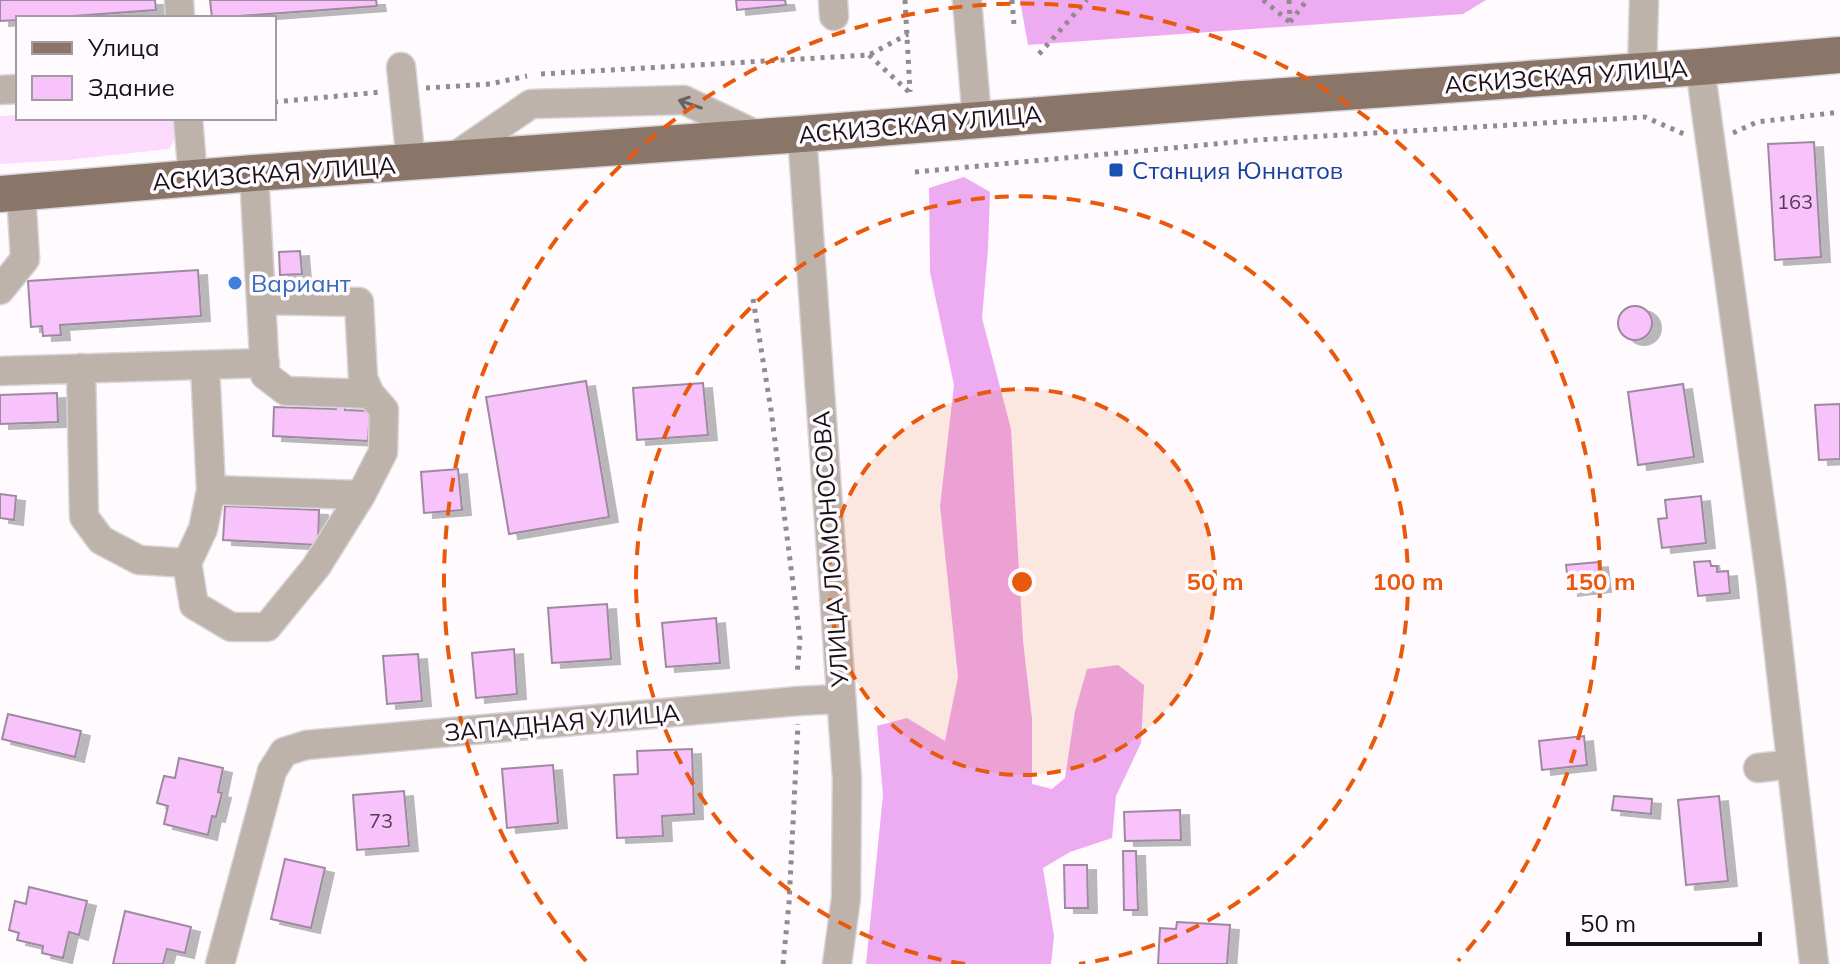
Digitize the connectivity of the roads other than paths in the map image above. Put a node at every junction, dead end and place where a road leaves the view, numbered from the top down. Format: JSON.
{"nodes":[{"id":1,"x":967,"y":0,"type":"edge"},
{"id":2,"x":1644,"y":0,"type":"edge"},
{"id":3,"x":1840,"y":55,"type":"edge"},
{"id":4,"x":401,"y":67,"type":"dead end"},
{"id":5,"x":1700,"y":67,"type":"junction"},
{"id":6,"x":1642,"y":71,"type":"junction"},
{"id":7,"x":977,"y":119,"type":"junction"},
{"id":8,"x":188,"y":120,"type":"edge"},
{"id":9,"x":802,"y":134,"type":"junction"},
{"id":10,"x":761,"y":137,"type":"junction"},
{"id":11,"x":451,"y":159,"type":"junction"},
{"id":12,"x":411,"y":162,"type":"junction"},
{"id":13,"x":254,"y":173,"type":"junction"},
{"id":14,"x":193,"y":179,"type":"junction"},
{"id":15,"x":11,"y":193,"type":"edge"},
{"id":16,"x":0,"y":290,"type":"edge"},
{"id":17,"x":261,"y":300,"type":"junction"},
{"id":18,"x":265,"y":363,"type":"junction"},
{"id":19,"x":205,"y":365,"type":"junction"},
{"id":20,"x":81,"y":368,"type":"junction"},
{"id":21,"x":0,"y":371,"type":"edge"},
{"id":22,"x":370,"y":394,"type":"junction"},
{"id":23,"x":211,"y":490,"type":"junction"},
{"id":24,"x":361,"y":495,"type":"junction"},
{"id":25,"x":187,"y":563,"type":"junction"},
{"id":26,"x":840,"y":699,"type":"junction"},
{"id":27,"x":1791,"y":764,"type":"junction"},
{"id":28,"x":1758,"y":768,"type":"dead end"},
{"id":29,"x":220,"y":964,"type":"edge"},
{"id":30,"x":837,"y":964,"type":"edge"},
{"id":31,"x":1814,"y":964,"type":"edge"}],
"edges":[{"from":1,"to":7,"type":"street"},
{"from":2,"to":6,"type":"street"},
{"from":3,"to":5,"type":"main road","name":"АСКИЗСКАЯ УЛИЦА"},
{"from":4,"to":12,"type":"street"},
{"from":5,"to":6,"type":"main road","name":"АСКИЗСКАЯ УЛИЦА"},
{"from":5,"to":27,"type":"street"},
{"from":6,"to":7,"type":"main road","name":"АСКИЗСКАЯ УЛИЦА"},
{"from":7,"to":9,"type":"main road","name":"АСКИЗСКАЯ УЛИЦА"},
{"from":8,"to":14,"type":"street"},
{"from":9,"to":10,"type":"main road","name":"АСКИЗСКАЯ УЛИЦА"},
{"from":9,"to":26,"type":"street","name":"УЛИЦА ЛОМОНОСОВА"},
{"from":10,"to":11,"type":"main road","name":"АСКИЗСКАЯ УЛИЦА"},
{"from":10,"to":11,"type":"street","one_way":true},
{"from":11,"to":12,"type":"main road","name":"АСКИЗСКАЯ УЛИЦА"},
{"from":12,"to":13,"type":"main road","name":"АСКИЗСКАЯ УЛИЦА"},
{"from":13,"to":14,"type":"main road","name":"АСКИЗСКАЯ УЛИЦА"},
{"from":13,"to":17,"type":"street"},
{"from":14,"to":15,"type":"main road","name":"АСКИЗСКАЯ УЛИЦА"},
{"from":15,"to":16,"type":"street"},
{"from":17,"to":18,"type":"street"},
{"from":17,"to":22,"type":"street"},
{"from":18,"to":19,"type":"street"},
{"from":18,"to":22,"type":"street"},
{"from":19,"to":20,"type":"street"},
{"from":19,"to":23,"type":"street"},
{"from":20,"to":21,"type":"street"},
{"from":20,"to":25,"type":"street"},
{"from":22,"to":24,"type":"street"},
{"from":23,"to":24,"type":"street"},
{"from":23,"to":25,"type":"street"},
{"from":24,"to":25,"type":"street"},
{"from":26,"to":29,"type":"street","name":"ЗАПАДНАЯ УЛИЦА"},
{"from":26,"to":30,"type":"street","name":"УЛИЦА ЛОМОНОСОВА"},
{"from":27,"to":28,"type":"street"},
{"from":27,"to":31,"type":"street"}]}
